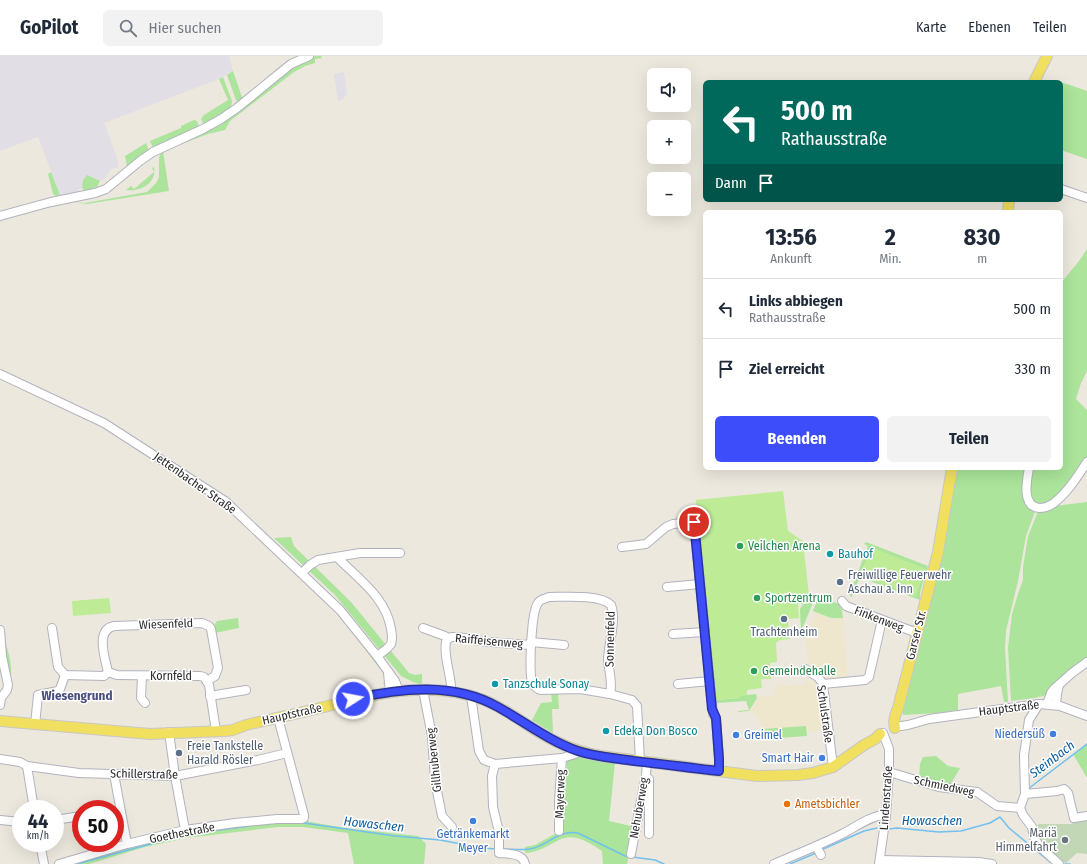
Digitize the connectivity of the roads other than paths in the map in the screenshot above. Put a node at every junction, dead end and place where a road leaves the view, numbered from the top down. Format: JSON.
{"nodes":[{"id":1,"x":308,"y":56,"type":"edge"},
{"id":2,"x":1047,"y":56,"type":"edge"},
{"id":3,"x":1035,"y":80,"type":"edge"},
{"id":4,"x":1063,"y":190,"type":"edge"},
{"id":5,"x":1087,"y":198,"type":"edge"},
{"id":6,"x":0,"y":216,"type":"edge"},
{"id":7,"x":0,"y":374,"type":"edge"},
{"id":8,"x":1087,"y":462,"type":"edge"},
{"id":9,"x":952,"y":470,"type":"edge"},
{"id":10,"x":1029,"y":470,"type":"edge"},
{"id":11,"x":622,"y":546,"type":"dead end"},
{"id":12,"x":400,"y":553,"type":"dead end"},
{"id":13,"x":337,"y":557,"type":"junction"},
{"id":14,"x":302,"y":573,"type":"junction"},
{"id":15,"x":700,"y":584,"type":"junction"},
{"id":16,"x":667,"y":586,"type":"dead end"},
{"id":17,"x":842,"y":601,"type":"dead end"},
{"id":18,"x":882,"y":620,"type":"junction"},
{"id":19,"x":52,"y":628,"type":"dead end"},
{"id":20,"x":423,"y":628,"type":"dead end"},
{"id":21,"x":0,"y":630,"type":"edge"},
{"id":22,"x":705,"y":632,"type":"junction"},
{"id":23,"x":917,"y":633,"type":"junction"},
{"id":24,"x":673,"y":634,"type":"dead end"},
{"id":25,"x":448,"y":639,"type":"junction"},
{"id":26,"x":531,"y":644,"type":"junction"},
{"id":27,"x":564,"y":645,"type":"dead end"},
{"id":28,"x":377,"y":656,"type":"junction"},
{"id":29,"x":1087,"y":662,"type":"edge"},
{"id":30,"x":805,"y":669,"type":"dead end"},
{"id":31,"x":2,"y":670,"type":"edge"},
{"id":32,"x":108,"y":672,"type":"junction"},
{"id":33,"x":64,"y":675,"type":"junction"},
{"id":34,"x":142,"y":676,"type":"junction"},
{"id":35,"x":207,"y":681,"type":"junction"},
{"id":36,"x":710,"y":682,"type":"junction"},
{"id":37,"x":678,"y":684,"type":"dead end"},
{"id":38,"x":823,"y":684,"type":"junction"},
{"id":39,"x":1059,"y":686,"type":"junction"},
{"id":40,"x":246,"y":690,"type":"dead end"},
{"id":41,"x":423,"y":690,"type":"junction"},
{"id":42,"x":395,"y":691,"type":"junction"},
{"id":43,"x":451,"y":691,"type":"junction"},
{"id":44,"x":610,"y":694,"type":"junction"},
{"id":45,"x":210,"y":696,"type":"junction"},
{"id":46,"x":471,"y":696,"type":"junction"},
{"id":47,"x":145,"y":704,"type":"dead end"},
{"id":48,"x":1043,"y":704,"type":"junction"},
{"id":49,"x":0,"y":705,"type":"edge"},
{"id":50,"x":1024,"y":705,"type":"junction"},
{"id":51,"x":1056,"y":705,"type":"junction"},
{"id":52,"x":1087,"y":716,"type":"edge"},
{"id":53,"x":278,"y":718,"type":"junction"},
{"id":54,"x":1029,"y":720,"type":"junction"},
{"id":55,"x":0,"y":721,"type":"edge"},
{"id":56,"x":35,"y":725,"type":"junction"},
{"id":57,"x":899,"y":726,"type":"junction"},
{"id":58,"x":216,"y":731,"type":"junction"},
{"id":59,"x":169,"y":732,"type":"junction"},
{"id":60,"x":881,"y":734,"type":"junction"},
{"id":61,"x":577,"y":751,"type":"junction"},
{"id":62,"x":287,"y":752,"type":"junction"},
{"id":63,"x":562,"y":758,"type":"junction"},
{"id":64,"x":0,"y":759,"type":"edge"},
{"id":65,"x":643,"y":762,"type":"junction"},
{"id":66,"x":494,"y":764,"type":"junction"},
{"id":67,"x":27,"y":766,"type":"junction"},
{"id":68,"x":832,"y":767,"type":"junction"},
{"id":69,"x":719,"y":771,"type":"junction"},
{"id":70,"x":889,"y":772,"type":"junction"},
{"id":71,"x":114,"y":774,"type":"junction"},
{"id":72,"x":646,"y":775,"type":"junction"},
{"id":73,"x":174,"y":776,"type":"junction"},
{"id":74,"x":1025,"y":794,"type":"junction"},
{"id":75,"x":33,"y":800,"type":"edge"},
{"id":76,"x":117,"y":800,"type":"edge"},
{"id":77,"x":1020,"y":808,"type":"junction"},
{"id":78,"x":886,"y":814,"type":"junction"},
{"id":79,"x":1087,"y":816,"type":"edge"},
{"id":80,"x":0,"y":820,"type":"edge"},
{"id":81,"x":12,"y":821,"type":"edge"},
{"id":82,"x":452,"y":827,"type":"dead end"},
{"id":83,"x":185,"y":830,"type":"junction"},
{"id":84,"x":559,"y":831,"type":"dead end"},
{"id":85,"x":124,"y":833,"type":"edge"},
{"id":86,"x":649,"y":834,"type":"dead end"},
{"id":87,"x":127,"y":844,"type":"junction"},
{"id":88,"x":42,"y":852,"type":"edge"},
{"id":89,"x":631,"y":854,"type":"dead end"},
{"id":90,"x":879,"y":862,"type":"edge"},
{"id":91,"x":44,"y":864,"type":"edge"},
{"id":92,"x":59,"y":864,"type":"edge"},
{"id":93,"x":525,"y":864,"type":"edge"},
{"id":94,"x":774,"y":864,"type":"edge"},
{"id":95,"x":992,"y":864,"type":"edge"},
{"id":96,"x":1059,"y":864,"type":"edge"}],
"edges":[{"from":1,"to":6,"type":"street"},
{"from":2,"to":3,"type":"main road"},
{"from":4,"to":5,"type":"street"},
{"from":7,"to":14,"type":"street","name":"Jettenbacher Straße"},
{"from":8,"to":10,"type":"street"},
{"from":9,"to":23,"type":"main road","name":"Garser Str."},
{"from":11,"to":15,"type":"street"},
{"from":12,"to":13,"type":"street"},
{"from":13,"to":14,"type":"street"},
{"from":13,"to":28,"type":"street"},
{"from":14,"to":28,"type":"street","name":"Jettenbacher Straße"},
{"from":15,"to":16,"type":"street"},
{"from":15,"to":22,"type":"street"},
{"from":17,"to":18,"type":"street","name":"Finkenweg"},
{"from":18,"to":23,"type":"street","name":"Finkenweg"},
{"from":18,"to":38,"type":"street"},
{"from":19,"to":33,"type":"street"},
{"from":20,"to":25,"type":"street","name":"Raiffeisenweg"},
{"from":21,"to":31,"type":"street"},
{"from":22,"to":24,"type":"street"},
{"from":22,"to":36,"type":"street"},
{"from":23,"to":57,"type":"main road","name":"Garser Str."},
{"from":25,"to":26,"type":"street","name":"Raiffeisenweg"},
{"from":25,"to":43,"type":"street","name":"Raiffeisenweg"},
{"from":26,"to":27,"type":"street"},
{"from":26,"to":44,"type":"street","name":"Sonnenfeld"},
{"from":26,"to":44,"type":"street","name":"Sonnenfeld"},
{"from":28,"to":42,"type":"street","name":"Jettenbacher Straße"},
{"from":29,"to":39,"type":"street"},
{"from":30,"to":38,"type":"street","name":"Schulstraße"},
{"from":31,"to":49,"type":"street"},
{"from":32,"to":33,"type":"street","name":"Kornfeld"},
{"from":32,"to":34,"type":"street","name":"Kornfeld"},
{"from":32,"to":35,"type":"street","name":"Wiesenfeld"},
{"from":33,"to":56,"type":"street"},
{"from":34,"to":35,"type":"street","name":"Kornfeld"},
{"from":34,"to":47,"type":"street","name":"Kornfeld"},
{"from":35,"to":45,"type":"street","name":"Kornfeld"},
{"from":36,"to":37,"type":"street"},
{"from":36,"to":69,"type":"street"},
{"from":38,"to":68,"type":"street","name":"Schulstraße"},
{"from":39,"to":48,"type":"street"},
{"from":39,"to":51,"type":"street"},
{"from":40,"to":45,"type":"street"},
{"from":41,"to":42,"type":"main road","name":"Hauptstraße"},
{"from":41,"to":43,"type":"main road","name":"Hauptstraße"},
{"from":41,"to":82,"type":"street","name":"Gillhuberweg"},
{"from":42,"to":53,"type":"main road","name":"Hauptstraße"},
{"from":43,"to":46,"type":"main road","name":"Hauptstraße"},
{"from":44,"to":65,"type":"street","name":"Sonnenfeld"},
{"from":45,"to":58,"type":"street","name":"Kornfeld"},
{"from":46,"to":61,"type":"main road","name":"Hauptstraße"},
{"from":46,"to":66,"type":"street"},
{"from":48,"to":50,"type":"street","name":"Hauptstraße"},
{"from":48,"to":51,"type":"street","name":"Hauptstraße"},
{"from":48,"to":54,"type":"street"},
{"from":50,"to":54,"type":"street"},
{"from":50,"to":57,"type":"street","name":"Hauptstraße"},
{"from":51,"to":52,"type":"street","name":"Hauptstraße"},
{"from":53,"to":58,"type":"main road","name":"Hauptstraße"},
{"from":53,"to":62,"type":"street"},
{"from":54,"to":74,"type":"street"},
{"from":55,"to":56,"type":"main road","name":"Hauptstraße"},
{"from":56,"to":59,"type":"main road","name":"Hauptstraße"},
{"from":57,"to":60,"type":"main road","name":"Hauptstraße"},
{"from":58,"to":59,"type":"main road","name":"Hauptstraße"},
{"from":59,"to":73,"type":"street"},
{"from":60,"to":68,"type":"main road","name":"Hauptstraße"},
{"from":60,"to":70,"type":"street","name":"Lindenstraße"},
{"from":61,"to":63,"type":"street"},
{"from":61,"to":65,"type":"main road","name":"Hauptstraße"},
{"from":62,"to":73,"type":"street","name":"Schillerstraße"},
{"from":62,"to":83,"type":"street","name":"Goethestraße"},
{"from":63,"to":66,"type":"street"},
{"from":63,"to":84,"type":"street","name":"Mayerweg"},
{"from":64,"to":67,"type":"street","name":"Schillerstraße"},
{"from":65,"to":69,"type":"main road","name":"Hauptstraße"},
{"from":65,"to":72,"type":"street","name":"Nehuberweg"},
{"from":66,"to":93,"type":"street"},
{"from":67,"to":71,"type":"street","name":"Schillerstraße"},
{"from":67,"to":75,"type":"street"},
{"from":68,"to":69,"type":"main road","name":"Hauptstraße"},
{"from":70,"to":77,"type":"street","name":"Schmiedweg"},
{"from":70,"to":78,"type":"street","name":"Lindenstraße"},
{"from":71,"to":73,"type":"street","name":"Schillerstraße"},
{"from":71,"to":76,"type":"street"},
{"from":72,"to":86,"type":"street"},
{"from":72,"to":89,"type":"street","name":"Nehuberweg"},
{"from":73,"to":83,"type":"street"},
{"from":74,"to":77,"type":"street"},
{"from":74,"to":79,"type":"street"},
{"from":77,"to":96,"type":"street"},
{"from":78,"to":90,"type":"street","name":"Lindenstraße"},
{"from":78,"to":94,"type":"street"},
{"from":80,"to":81,"type":"street"},
{"from":83,"to":87,"type":"street","name":"Goethestraße"},
{"from":85,"to":87,"type":"street"},
{"from":87,"to":92,"type":"street","name":"Goethestraße"},
{"from":88,"to":91,"type":"street"},
{"from":90,"to":95,"type":"street"}]}
